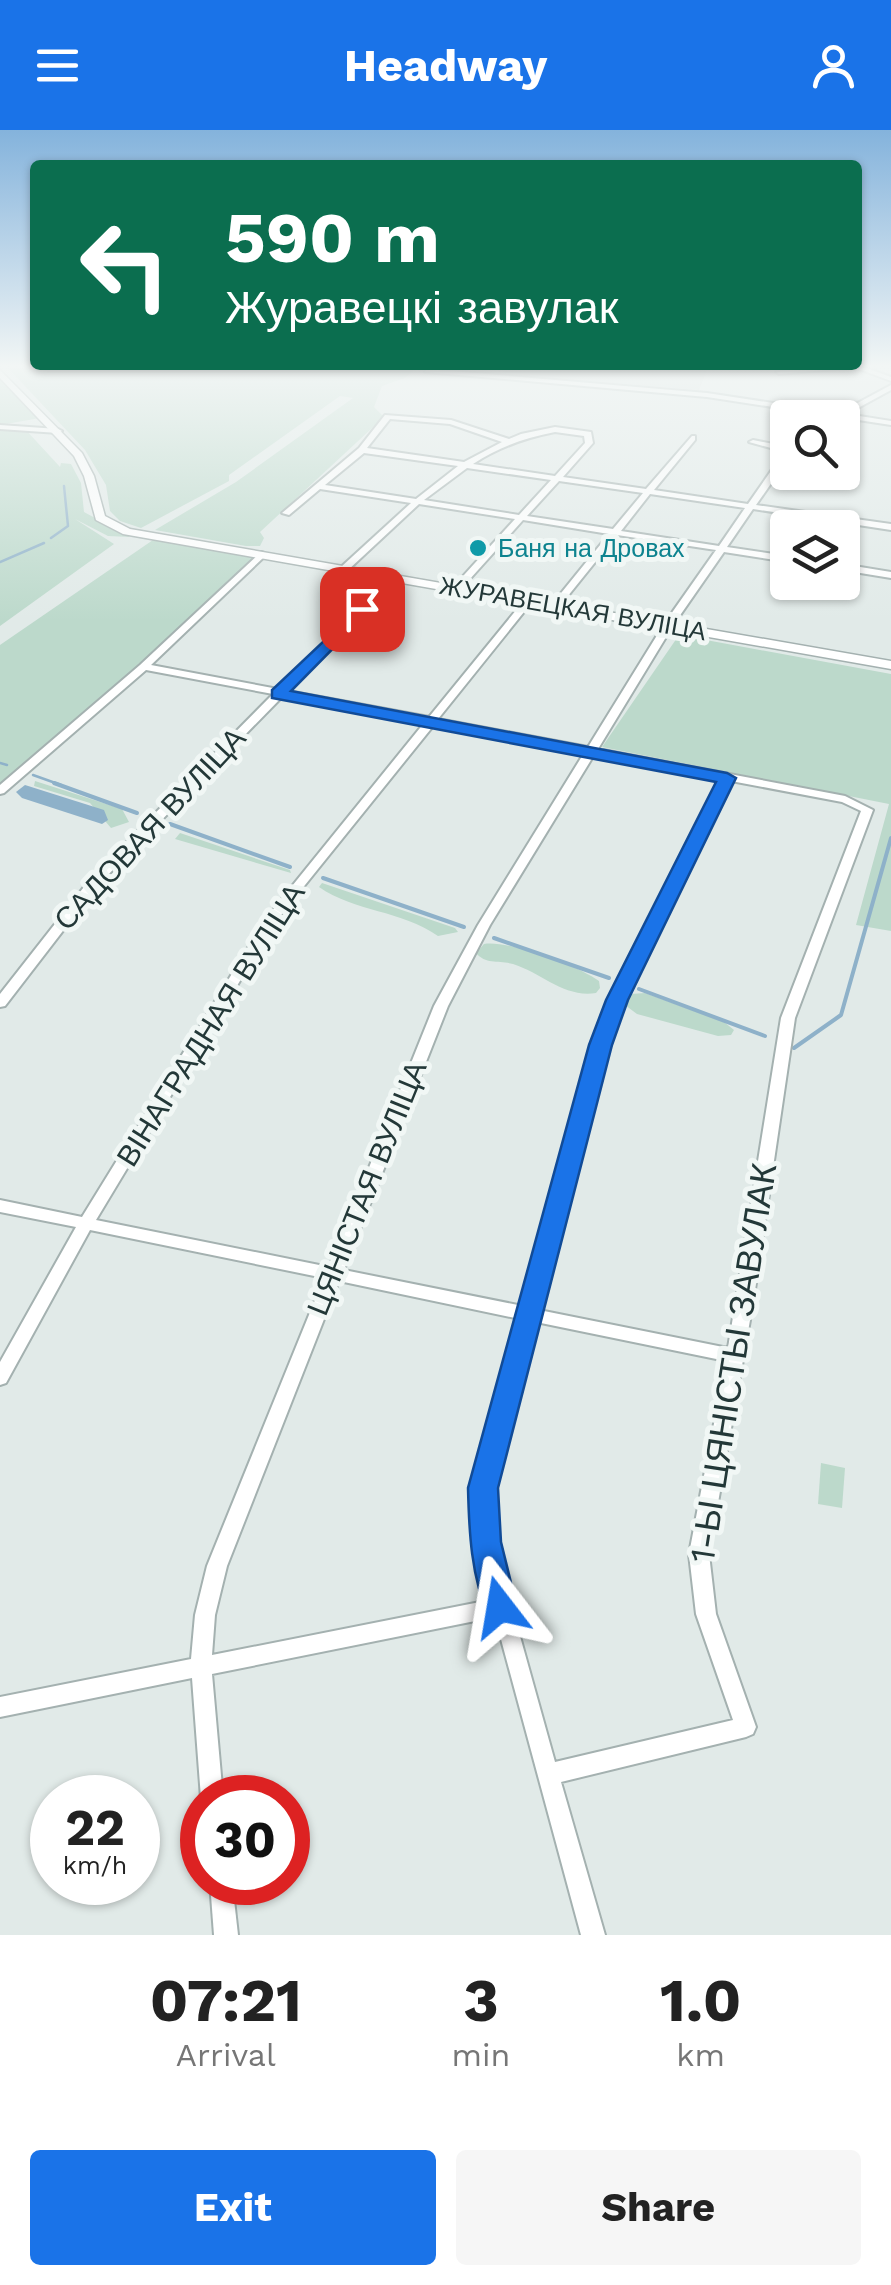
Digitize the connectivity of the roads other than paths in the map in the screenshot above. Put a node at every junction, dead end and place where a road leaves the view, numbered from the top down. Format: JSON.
{"nodes":[{"id":1,"x":73,"y":452,"type":"edge"},
{"id":2,"x":359,"y":452,"type":"edge"},
{"id":3,"x":377,"y":452,"type":"edge"},
{"id":4,"x":487,"y":452,"type":"edge"},
{"id":5,"x":580,"y":452,"type":"edge"},
{"id":6,"x":681,"y":452,"type":"edge"},
{"id":7,"x":784,"y":452,"type":"edge"},
{"id":8,"x":462,"y":465,"type":"junction"},
{"id":9,"x":558,"y":478,"type":"junction"},
{"id":10,"x":318,"y":486,"type":"junction"},
{"id":11,"x":649,"y":492,"type":"junction"},
{"id":12,"x":420,"y":503,"type":"junction"},
{"id":13,"x":751,"y":506,"type":"junction"},
{"id":14,"x":286,"y":513,"type":"dead end"},
{"id":15,"x":520,"y":518,"type":"junction"},
{"id":16,"x":891,"y":527,"type":"edge"},
{"id":17,"x":615,"y":533,"type":"junction"},
{"id":18,"x":720,"y":548,"type":"junction"},
{"id":19,"x":261,"y":555,"type":"junction"},
{"id":20,"x":770,"y":556,"type":"edge"},
{"id":21,"x":344,"y":568,"type":"junction"},
{"id":22,"x":860,"y":571,"type":"edge"},
{"id":23,"x":891,"y":575,"type":"edge"},
{"id":24,"x":394,"y":577,"type":"junction"},
{"id":25,"x":458,"y":588,"type":"junction"},
{"id":26,"x":529,"y":600,"type":"junction"},
{"id":27,"x":556,"y":605,"type":"junction"},
{"id":28,"x":668,"y":624,"type":"junction"},
{"id":29,"x":891,"y":665,"type":"edge"},
{"id":30,"x":144,"y":667,"type":"junction"},
{"id":31,"x":278,"y":694,"type":"junction"},
{"id":32,"x":430,"y":723,"type":"junction"},
{"id":33,"x":589,"y":753,"type":"junction"},
{"id":34,"x":727,"y":778,"type":"junction"},
{"id":35,"x":0,"y":791,"type":"edge"},
{"id":36,"x":0,"y":1003,"type":"edge"},
{"id":37,"x":0,"y":1206,"type":"edge"},
{"id":38,"x":87,"y":1222,"type":"junction"},
{"id":39,"x":333,"y":1272,"type":"junction"},
{"id":40,"x":529,"y":1314,"type":"junction"},
{"id":41,"x":735,"y":1356,"type":"junction"},
{"id":42,"x":0,"y":1378,"type":"edge"},
{"id":43,"x":500,"y":1607,"type":"junction"},
{"id":44,"x":201,"y":1666,"type":"junction"},
{"id":45,"x":0,"y":1707,"type":"edge"},
{"id":46,"x":548,"y":1774,"type":"junction"},
{"id":47,"x":210,"y":1775,"type":"edge"},
{"id":48,"x":223,"y":1905,"type":"edge"},
{"id":49,"x":226,"y":1935,"type":"edge"},
{"id":50,"x":593,"y":1935,"type":"edge"}],
"edges":[{"from":1,"to":19,"type":"street","name":"ЖУРАВЕЦКАЯ ВУЛІЦА"},
{"from":2,"to":10,"type":"street"},
{"from":3,"to":8,"type":"street"},
{"from":4,"to":8,"type":"street"},
{"from":5,"to":9,"type":"street"},
{"from":6,"to":11,"type":"street"},
{"from":7,"to":13,"type":"street","name":"ЦЯНІСТАЯ ВУЛІЦА"},
{"from":8,"to":9,"type":"street"},
{"from":8,"to":12,"type":"street"},
{"from":9,"to":11,"type":"street"},
{"from":9,"to":15,"type":"street"},
{"from":10,"to":12,"type":"street"},
{"from":10,"to":14,"type":"street"},
{"from":11,"to":13,"type":"street"},
{"from":11,"to":17,"type":"street"},
{"from":12,"to":15,"type":"street"},
{"from":12,"to":21,"type":"street"},
{"from":13,"to":16,"type":"street"},
{"from":13,"to":18,"type":"street","name":"ЦЯНІСТАЯ ВУЛІЦА"},
{"from":15,"to":17,"type":"street"},
{"from":15,"to":25,"type":"street"},
{"from":17,"to":18,"type":"street"},
{"from":17,"to":27,"type":"street"},
{"from":18,"to":20,"type":"street"},
{"from":18,"to":28,"type":"street","name":"ЦЯНІСТАЯ ВУЛІЦА"},
{"from":19,"to":21,"type":"street","name":"ЖУРАВЕЦКАЯ ВУЛІЦА"},
{"from":19,"to":30,"type":"street"},
{"from":21,"to":24,"type":"street","name":"ЖУРАВЕЦКАЯ ВУЛІЦА"},
{"from":22,"to":23,"type":"street"},
{"from":24,"to":25,"type":"street","name":"ЖУРАВЕЦКАЯ ВУЛІЦА"},
{"from":24,"to":31,"type":"street","name":"САДОВАЯ ВУЛІЦА"},
{"from":25,"to":26,"type":"street","name":"ЖУРАВЕЦКАЯ ВУЛІЦА"},
{"from":26,"to":27,"type":"street","name":"ЖУРАВЕЦКАЯ ВУЛІЦА"},
{"from":26,"to":32,"type":"street","name":"ВІНАГРАДНАЯ ВУЛІЦА"},
{"from":27,"to":28,"type":"street","name":"ЖУРАВЕЦКАЯ ВУЛІЦА"},
{"from":28,"to":29,"type":"street","name":"ЖУРАВЕЦКАЯ ВУЛІЦА"},
{"from":28,"to":33,"type":"street","name":"ЦЯНІСТАЯ ВУЛІЦА"},
{"from":30,"to":31,"type":"street"},
{"from":30,"to":35,"type":"street"},
{"from":31,"to":32,"type":"street"},
{"from":31,"to":36,"type":"street","name":"САДОВАЯ ВУЛІЦА"},
{"from":32,"to":33,"type":"street"},
{"from":32,"to":38,"type":"street","name":"ВІНАГРАДНАЯ ВУЛІЦА"},
{"from":33,"to":34,"type":"street"},
{"from":33,"to":39,"type":"street","name":"ЦЯНІСТАЯ ВУЛІЦА"},
{"from":34,"to":40,"type":"street"},
{"from":34,"to":41,"type":"street","name":"1-Ы ЦЯНІСТЫ ЗАВУЛАК"},
{"from":37,"to":38,"type":"street"},
{"from":38,"to":39,"type":"street"},
{"from":38,"to":42,"type":"street","name":"ВІНАГРАДНАЯ ВУЛІЦА"},
{"from":39,"to":40,"type":"street"},
{"from":39,"to":44,"type":"street","name":"ЦЯНІСТАЯ ВУЛІЦА"},
{"from":40,"to":41,"type":"street"},
{"from":40,"to":43,"type":"street"},
{"from":41,"to":46,"type":"street","name":"1-Ы ЦЯНІСТЫ ЗАВУЛАК"},
{"from":43,"to":44,"type":"street"},
{"from":43,"to":46,"type":"street"},
{"from":44,"to":45,"type":"street"},
{"from":44,"to":47,"type":"street","name":"ЦЯНІСТАЯ ВУЛІЦА"},
{"from":46,"to":50,"type":"street"},
{"from":48,"to":49,"type":"street"}]}
